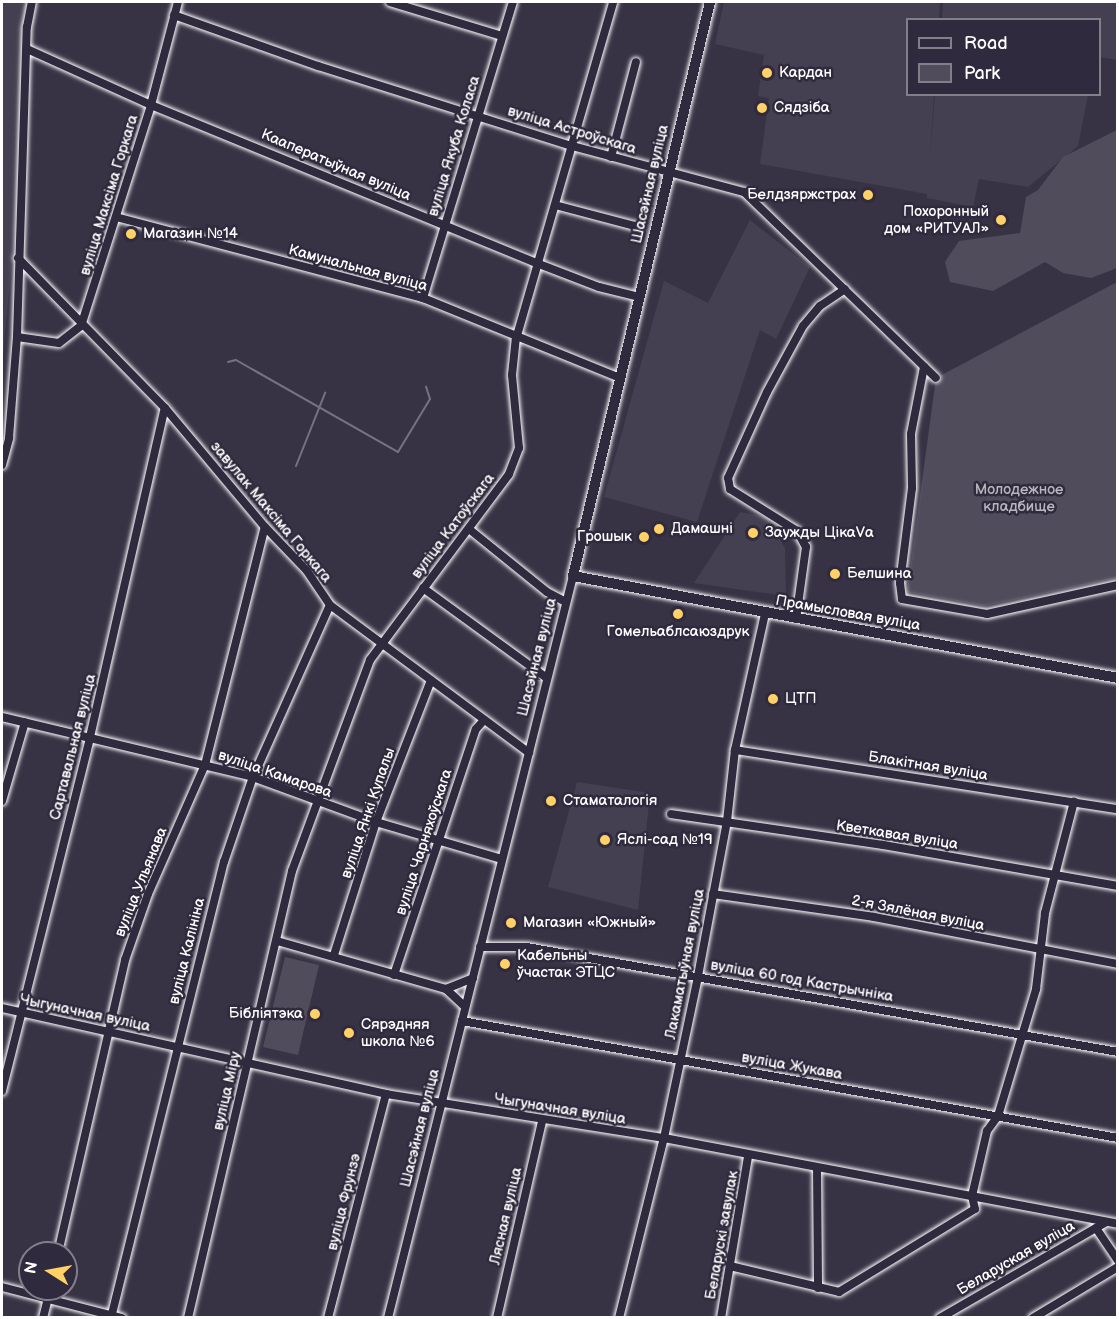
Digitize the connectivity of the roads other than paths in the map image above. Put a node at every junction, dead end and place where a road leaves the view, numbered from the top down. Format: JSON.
{"nodes":[{"id":1,"x":32,"y":2,"type":"edge"},
{"id":2,"x":178,"y":2,"type":"edge"},
{"id":3,"x":390,"y":2,"type":"edge"},
{"id":4,"x":513,"y":2,"type":"edge"},
{"id":5,"x":613,"y":2,"type":"edge"},
{"id":6,"x":710,"y":2,"type":"edge"},
{"id":7,"x":174,"y":15,"type":"junction"},
{"id":8,"x":502,"y":36,"type":"junction"},
{"id":9,"x":27,"y":49,"type":"junction"},
{"id":10,"x":636,"y":62,"type":"dead end"},
{"id":11,"x":151,"y":105,"type":"junction"},
{"id":12,"x":478,"y":114,"type":"junction"},
{"id":13,"x":572,"y":146,"type":"junction"},
{"id":14,"x":611,"y":157,"type":"junction"},
{"id":15,"x":668,"y":173,"type":"junction"},
{"id":16,"x":555,"y":205,"type":"junction"},
{"id":17,"x":116,"y":217,"type":"junction"},
{"id":18,"x":445,"y":225,"type":"junction"},
{"id":19,"x":638,"y":227,"type":"dead end"},
{"id":20,"x":18,"y":258,"type":"junction"},
{"id":21,"x":538,"y":264,"type":"junction"},
{"id":22,"x":845,"y":289,"type":"junction"},
{"id":23,"x":639,"y":297,"type":"junction"},
{"id":24,"x":423,"y":298,"type":"junction"},
{"id":25,"x":81,"y":326,"type":"junction"},
{"id":26,"x":17,"y":337,"type":"junction"},
{"id":27,"x":516,"y":339,"type":"junction"},
{"id":28,"x":924,"y":366,"type":"junction"},
{"id":29,"x":620,"y":378,"type":"junction"},
{"id":30,"x":936,"y":378,"type":"dead end"},
{"id":31,"x":165,"y":408,"type":"junction"},
{"id":32,"x":2,"y":465,"type":"edge"},
{"id":33,"x":265,"y":527,"type":"junction"},
{"id":34,"x":469,"y":529,"type":"junction"},
{"id":35,"x":573,"y":576,"type":"junction"},
{"id":36,"x":1118,"y":585,"type":"edge"},
{"id":37,"x":423,"y":588,"type":"junction"},
{"id":38,"x":566,"y":602,"type":"junction"},
{"id":39,"x":330,"y":605,"type":"junction"},
{"id":40,"x":765,"y":613,"type":"junction"},
{"id":41,"x":796,"y":619,"type":"junction"},
{"id":42,"x":382,"y":642,"type":"junction"},
{"id":43,"x":547,"y":678,"type":"junction"},
{"id":44,"x":1118,"y":678,"type":"edge"},
{"id":45,"x":430,"y":680,"type":"junction"},
{"id":46,"x":2,"y":717,"type":"edge"},
{"id":47,"x":484,"y":720,"type":"junction"},
{"id":48,"x":25,"y":722,"type":"junction"},
{"id":49,"x":90,"y":737,"type":"junction"},
{"id":50,"x":735,"y":750,"type":"junction"},
{"id":51,"x":529,"y":753,"type":"junction"},
{"id":52,"x":205,"y":765,"type":"junction"},
{"id":53,"x":253,"y":777,"type":"junction"},
{"id":54,"x":2,"y":801,"type":"edge"},
{"id":55,"x":1074,"y":802,"type":"junction"},
{"id":56,"x":320,"y":803,"type":"junction"},
{"id":57,"x":1118,"y":809,"type":"edge"},
{"id":58,"x":671,"y":814,"type":"dead end"},
{"id":59,"x":727,"y":821,"type":"junction"},
{"id":60,"x":376,"y":822,"type":"junction"},
{"id":61,"x":438,"y":841,"type":"junction"},
{"id":62,"x":502,"y":859,"type":"junction"},
{"id":63,"x":292,"y":872,"type":"joint"},
{"id":64,"x":1053,"y":875,"type":"junction"},
{"id":65,"x":1118,"y":886,"type":"edge"},
{"id":66,"x":712,"y":894,"type":"junction"},
{"id":67,"x":277,"y":941,"type":"junction"},
{"id":68,"x":480,"y":947,"type":"junction"},
{"id":69,"x":1042,"y":951,"type":"junction"},
{"id":70,"x":334,"y":956,"type":"junction"},
{"id":71,"x":1118,"y":964,"type":"edge"},
{"id":72,"x":394,"y":975,"type":"junction"},
{"id":73,"x":698,"y":976,"type":"junction"},
{"id":74,"x":473,"y":978,"type":"junction"},
{"id":75,"x":446,"y":989,"type":"junction"},
{"id":76,"x":465,"y":1007,"type":"junction"},
{"id":77,"x":2,"y":1008,"type":"edge"},
{"id":78,"x":20,"y":1012,"type":"junction"},
{"id":79,"x":462,"y":1021,"type":"junction"},
{"id":80,"x":108,"y":1032,"type":"junction"},
{"id":81,"x":1022,"y":1032,"type":"junction"},
{"id":82,"x":178,"y":1047,"type":"junction"},
{"id":83,"x":1118,"y":1052,"type":"edge"},
{"id":84,"x":679,"y":1060,"type":"junction"},
{"id":85,"x":248,"y":1061,"type":"junction"},
{"id":86,"x":2,"y":1091,"type":"edge"},
{"id":87,"x":386,"y":1094,"type":"junction"},
{"id":88,"x":441,"y":1103,"type":"junction"},
{"id":89,"x":982,"y":1113,"type":"junction"},
{"id":90,"x":998,"y":1116,"type":"junction"},
{"id":91,"x":542,"y":1121,"type":"junction"},
{"id":92,"x":987,"y":1131,"type":"junction"},
{"id":93,"x":664,"y":1138,"type":"junction"},
{"id":94,"x":1118,"y":1138,"type":"edge"},
{"id":95,"x":748,"y":1157,"type":"junction"},
{"id":96,"x":817,"y":1168,"type":"junction"},
{"id":97,"x":972,"y":1196,"type":"junction"},
{"id":98,"x":1106,"y":1222,"type":"junction"},
{"id":99,"x":1118,"y":1224,"type":"edge"},
{"id":100,"x":1096,"y":1228,"type":"junction"},
{"id":101,"x":61,"y":1241,"type":"edge"},
{"id":102,"x":1118,"y":1261,"type":"edge"},
{"id":103,"x":730,"y":1266,"type":"junction"},
{"id":104,"x":1118,"y":1267,"type":"edge"},
{"id":105,"x":2,"y":1287,"type":"edge"},
{"id":106,"x":818,"y":1288,"type":"junction"},
{"id":107,"x":18,"y":1291,"type":"edge"},
{"id":108,"x":47,"y":1301,"type":"edge"},
{"id":109,"x":55,"y":1301,"type":"edge"},
{"id":110,"x":111,"y":1316,"type":"edge"},
{"id":111,"x":43,"y":1317,"type":"edge"},
{"id":112,"x":122,"y":1317,"type":"edge"},
{"id":113,"x":188,"y":1317,"type":"edge"},
{"id":114,"x":328,"y":1317,"type":"edge"},
{"id":115,"x":388,"y":1317,"type":"edge"},
{"id":116,"x":497,"y":1317,"type":"edge"},
{"id":117,"x":619,"y":1317,"type":"edge"},
{"id":118,"x":721,"y":1317,"type":"edge"},
{"id":119,"x":940,"y":1317,"type":"edge"},
{"id":120,"x":1033,"y":1317,"type":"edge"}],
"edges":[{"from":1,"to":9,"type":"street"},
{"from":2,"to":7,"type":"street","name":"вуліца Максіма Горкага"},
{"from":3,"to":8,"type":"street"},
{"from":4,"to":8,"type":"street","name":"вуліца Якуба Коласа"},
{"from":5,"to":13,"type":"street","name":"вуліца Катоўскага"},
{"from":6,"to":15,"type":"main road","name":"Шасэйная вуліца"},
{"from":7,"to":11,"type":"street","name":"вуліца Максіма Горкага"},
{"from":7,"to":12,"type":"street","name":"вуліца Астроўскага"},
{"from":8,"to":12,"type":"street","name":"вуліца Якуба Коласа"},
{"from":9,"to":11,"type":"street","name":"Кааператыўная вуліца"},
{"from":9,"to":20,"type":"street"},
{"from":10,"to":14,"type":"street"},
{"from":11,"to":17,"type":"street","name":"вуліца Максіма Горкага"},
{"from":11,"to":18,"type":"street","name":"Кааператыўная вуліца"},
{"from":12,"to":13,"type":"street","name":"вуліца Астроўскага"},
{"from":12,"to":18,"type":"street","name":"вуліца Якуба Коласа"},
{"from":13,"to":14,"type":"street","name":"вуліца Астроўскага"},
{"from":13,"to":16,"type":"street","name":"вуліца Катоўскага"},
{"from":14,"to":15,"type":"street","name":"вуліца Астроўскага"},
{"from":15,"to":22,"type":"street","name":"вуліца Астроўскага"},
{"from":15,"to":23,"type":"main road","name":"Шасэйная вуліца"},
{"from":16,"to":19,"type":"street"},
{"from":16,"to":21,"type":"street","name":"вуліца Катоўскага"},
{"from":17,"to":24,"type":"street","name":"Камунальная вуліца"},
{"from":17,"to":25,"type":"street","name":"вуліца Максіма Горкага"},
{"from":18,"to":21,"type":"street","name":"Кааператыўная вуліца"},
{"from":18,"to":24,"type":"street","name":"вуліца Якуба Коласа"},
{"from":20,"to":25,"type":"street","name":"завулак Максіма Горкага"},
{"from":20,"to":26,"type":"street"},
{"from":21,"to":23,"type":"street","name":"Кааператыўная вуліца"},
{"from":21,"to":27,"type":"street","name":"вуліца Катоўскага"},
{"from":22,"to":28,"type":"street","name":"вуліца Астроўскага"},
{"from":22,"to":41,"type":"street"},
{"from":23,"to":29,"type":"main road","name":"Шасэйная вуліца"},
{"from":24,"to":27,"type":"street","name":"Камунальная вуліца"},
{"from":25,"to":26,"type":"street"},
{"from":25,"to":31,"type":"street","name":"завулак Максіма Горкага"},
{"from":26,"to":32,"type":"street"},
{"from":27,"to":29,"type":"street","name":"Камунальная вуліца"},
{"from":27,"to":34,"type":"street","name":"вуліца Катоўскага"},
{"from":28,"to":30,"type":"street","name":"вуліца Астроўскага"},
{"from":28,"to":36,"type":"street"},
{"from":29,"to":35,"type":"main road","name":"Шасэйная вуліца"},
{"from":31,"to":33,"type":"street","name":"завулак Максіма Горкага"},
{"from":31,"to":49,"type":"street","name":"Сартавальная вуліца"},
{"from":33,"to":39,"type":"street","name":"завулак Максіма Горкага"},
{"from":33,"to":52,"type":"street","name":"вуліца Ульянава"},
{"from":34,"to":37,"type":"street","name":"вуліца Катоўскага"},
{"from":34,"to":38,"type":"street"},
{"from":35,"to":38,"type":"street","name":"Шасэйная вуліца"},
{"from":35,"to":40,"type":"main road","name":"Прамысловая вуліца"},
{"from":37,"to":42,"type":"street","name":"вуліца Катоўскага"},
{"from":37,"to":43,"type":"street"},
{"from":38,"to":43,"type":"street","name":"Шасэйная вуліца"},
{"from":39,"to":42,"type":"street","name":"завулак Максіма Горкага"},
{"from":39,"to":53,"type":"street","name":"вуліца Калініна"},
{"from":40,"to":41,"type":"main road","name":"Прамысловая вуліца"},
{"from":40,"to":50,"type":"street","name":"Лакаматыўная вуліца"},
{"from":41,"to":44,"type":"main road","name":"Прамысловая вуліца"},
{"from":42,"to":45,"type":"street","name":"завулак Максіма Горкага"},
{"from":42,"to":56,"type":"street","name":"вуліца Катоўскага"},
{"from":43,"to":51,"type":"street","name":"Шасэйная вуліца"},
{"from":45,"to":47,"type":"street","name":"завулак Максіма Горкага"},
{"from":45,"to":60,"type":"street","name":"вуліца Янкі Купалы"},
{"from":46,"to":48,"type":"street","name":"вуліца Камарова"},
{"from":47,"to":51,"type":"street","name":"завулак Максіма Горкага"},
{"from":47,"to":61,"type":"street","name":"вуліца Чарняхоўскага"},
{"from":48,"to":49,"type":"street","name":"вуліца Камарова"},
{"from":48,"to":54,"type":"street"},
{"from":49,"to":52,"type":"street","name":"вуліца Камарова"},
{"from":49,"to":78,"type":"street","name":"Сартавальная вуліца"},
{"from":50,"to":55,"type":"street","name":"Блакітная вуліца"},
{"from":50,"to":59,"type":"street","name":"Лакаматыўная вуліца"},
{"from":51,"to":62,"type":"street","name":"Шасэйная вуліца"},
{"from":52,"to":53,"type":"street","name":"вуліца Камарова"},
{"from":52,"to":80,"type":"street","name":"вуліца Ульянава"},
{"from":53,"to":56,"type":"street","name":"вуліца Камарова"},
{"from":53,"to":82,"type":"street","name":"вуліца Калініна"},
{"from":55,"to":57,"type":"street","name":"Блакітная вуліца"},
{"from":55,"to":64,"type":"street"},
{"from":56,"to":60,"type":"street","name":"вуліца Камарова"},
{"from":56,"to":63,"type":"street","name":"вуліца Катоўскага"},
{"from":58,"to":59,"type":"street","name":"Кветкавая вуліца"},
{"from":59,"to":64,"type":"street","name":"Кветкавая вуліца"},
{"from":59,"to":66,"type":"street","name":"Лакаматыўная вуліца"},
{"from":60,"to":61,"type":"street","name":"вуліца Камарова"},
{"from":60,"to":70,"type":"street","name":"вуліца Янкі Купалы"},
{"from":61,"to":62,"type":"street","name":"вуліца Камарова"},
{"from":61,"to":72,"type":"street","name":"вуліца Чарняхоўскага"},
{"from":62,"to":68,"type":"street","name":"Шасэйная вуліца"},
{"from":63,"to":67,"type":"street","name":"вуліца Міру"},
{"from":64,"to":65,"type":"street","name":"Кветкавая вуліца"},
{"from":64,"to":69,"type":"street"},
{"from":66,"to":69,"type":"street","name":"2-я Зялёная вуліца"},
{"from":66,"to":73,"type":"street","name":"Лакаматыўная вуліца"},
{"from":67,"to":70,"type":"street"},
{"from":67,"to":85,"type":"street","name":"вуліца Міру"},
{"from":68,"to":73,"type":"street","name":"вуліца 60 год Кастрычніка"},
{"from":68,"to":74,"type":"street","name":"Шасэйная вуліца"},
{"from":69,"to":71,"type":"street","name":"2-я Зялёная вуліца"},
{"from":69,"to":81,"type":"street"},
{"from":70,"to":72,"type":"street"},
{"from":72,"to":75,"type":"street"},
{"from":73,"to":81,"type":"street","name":"вуліца 60 год Кастрычніка"},
{"from":73,"to":84,"type":"street","name":"Лакаматыўная вуліца"},
{"from":74,"to":75,"type":"street"},
{"from":74,"to":76,"type":"street","name":"Шасэйная вуліца"},
{"from":75,"to":76,"type":"street"},
{"from":76,"to":79,"type":"street","name":"Шасэйная вуліца"},
{"from":77,"to":78,"type":"street","name":"Чыгуначная вуліца"},
{"from":78,"to":80,"type":"street","name":"Чыгуначная вуліца"},
{"from":78,"to":86,"type":"street","name":"Сартавальная вуліца"},
{"from":79,"to":84,"type":"street","name":"вуліца Жукава"},
{"from":79,"to":88,"type":"street","name":"Шасэйная вуліца"},
{"from":80,"to":82,"type":"street","name":"Чыгуначная вуліца"},
{"from":80,"to":101,"type":"street","name":"вуліца Ульянава"},
{"from":81,"to":83,"type":"street","name":"вуліца 60 год Кастрычніка"},
{"from":81,"to":90,"type":"street"},
{"from":82,"to":85,"type":"street","name":"Чыгуначная вуліца"},
{"from":82,"to":110,"type":"street","name":"вуліца Калініна"},
{"from":84,"to":89,"type":"street","name":"вуліца Жукава"},
{"from":84,"to":93,"type":"street","name":"Лакаматыўная вуліца"},
{"from":85,"to":87,"type":"street","name":"Чыгуначная вуліца"},
{"from":85,"to":113,"type":"street","name":"вуліца Міру"},
{"from":87,"to":88,"type":"street","name":"Чыгуначная вуліца"},
{"from":87,"to":114,"type":"street","name":"вуліца Фрунзэ"},
{"from":88,"to":91,"type":"street","name":"Чыгуначная вуліца"},
{"from":88,"to":115,"type":"street","name":"Шасэйная вуліца"},
{"from":89,"to":90,"type":"street","name":"вуліца Жукава"},
{"from":89,"to":92,"type":"street"},
{"from":90,"to":92,"type":"street"},
{"from":90,"to":94,"type":"street","name":"вуліца Жукава"},
{"from":91,"to":93,"type":"street","name":"Чыгуначная вуліца"},
{"from":91,"to":116,"type":"street","name":"Лясная вуліца"},
{"from":92,"to":97,"type":"street"},
{"from":93,"to":95,"type":"street","name":"Чыгуначная вуліца"},
{"from":93,"to":117,"type":"street","name":"Лакаматыўная вуліца"},
{"from":95,"to":96,"type":"street","name":"Чыгуначная вуліца"},
{"from":95,"to":103,"type":"street","name":"Беларускі завулак"},
{"from":96,"to":97,"type":"street","name":"Чыгуначная вуліца"},
{"from":96,"to":106,"type":"street"},
{"from":97,"to":98,"type":"street","name":"Чыгуначная вуліца"},
{"from":97,"to":106,"type":"street"},
{"from":98,"to":99,"type":"street","name":"Чыгуначная вуліца"},
{"from":98,"to":100,"type":"street","name":"Беларуская вуліца"},
{"from":100,"to":102,"type":"street"},
{"from":100,"to":119,"type":"street","name":"Беларуская вуліца"},
{"from":103,"to":106,"type":"street"},
{"from":103,"to":118,"type":"street","name":"Беларускі завулак"},
{"from":104,"to":120,"type":"street"},
{"from":105,"to":107,"type":"street"},
{"from":108,"to":111,"type":"street"},
{"from":109,"to":110,"type":"street"},
{"from":110,"to":112,"type":"street"}]}
